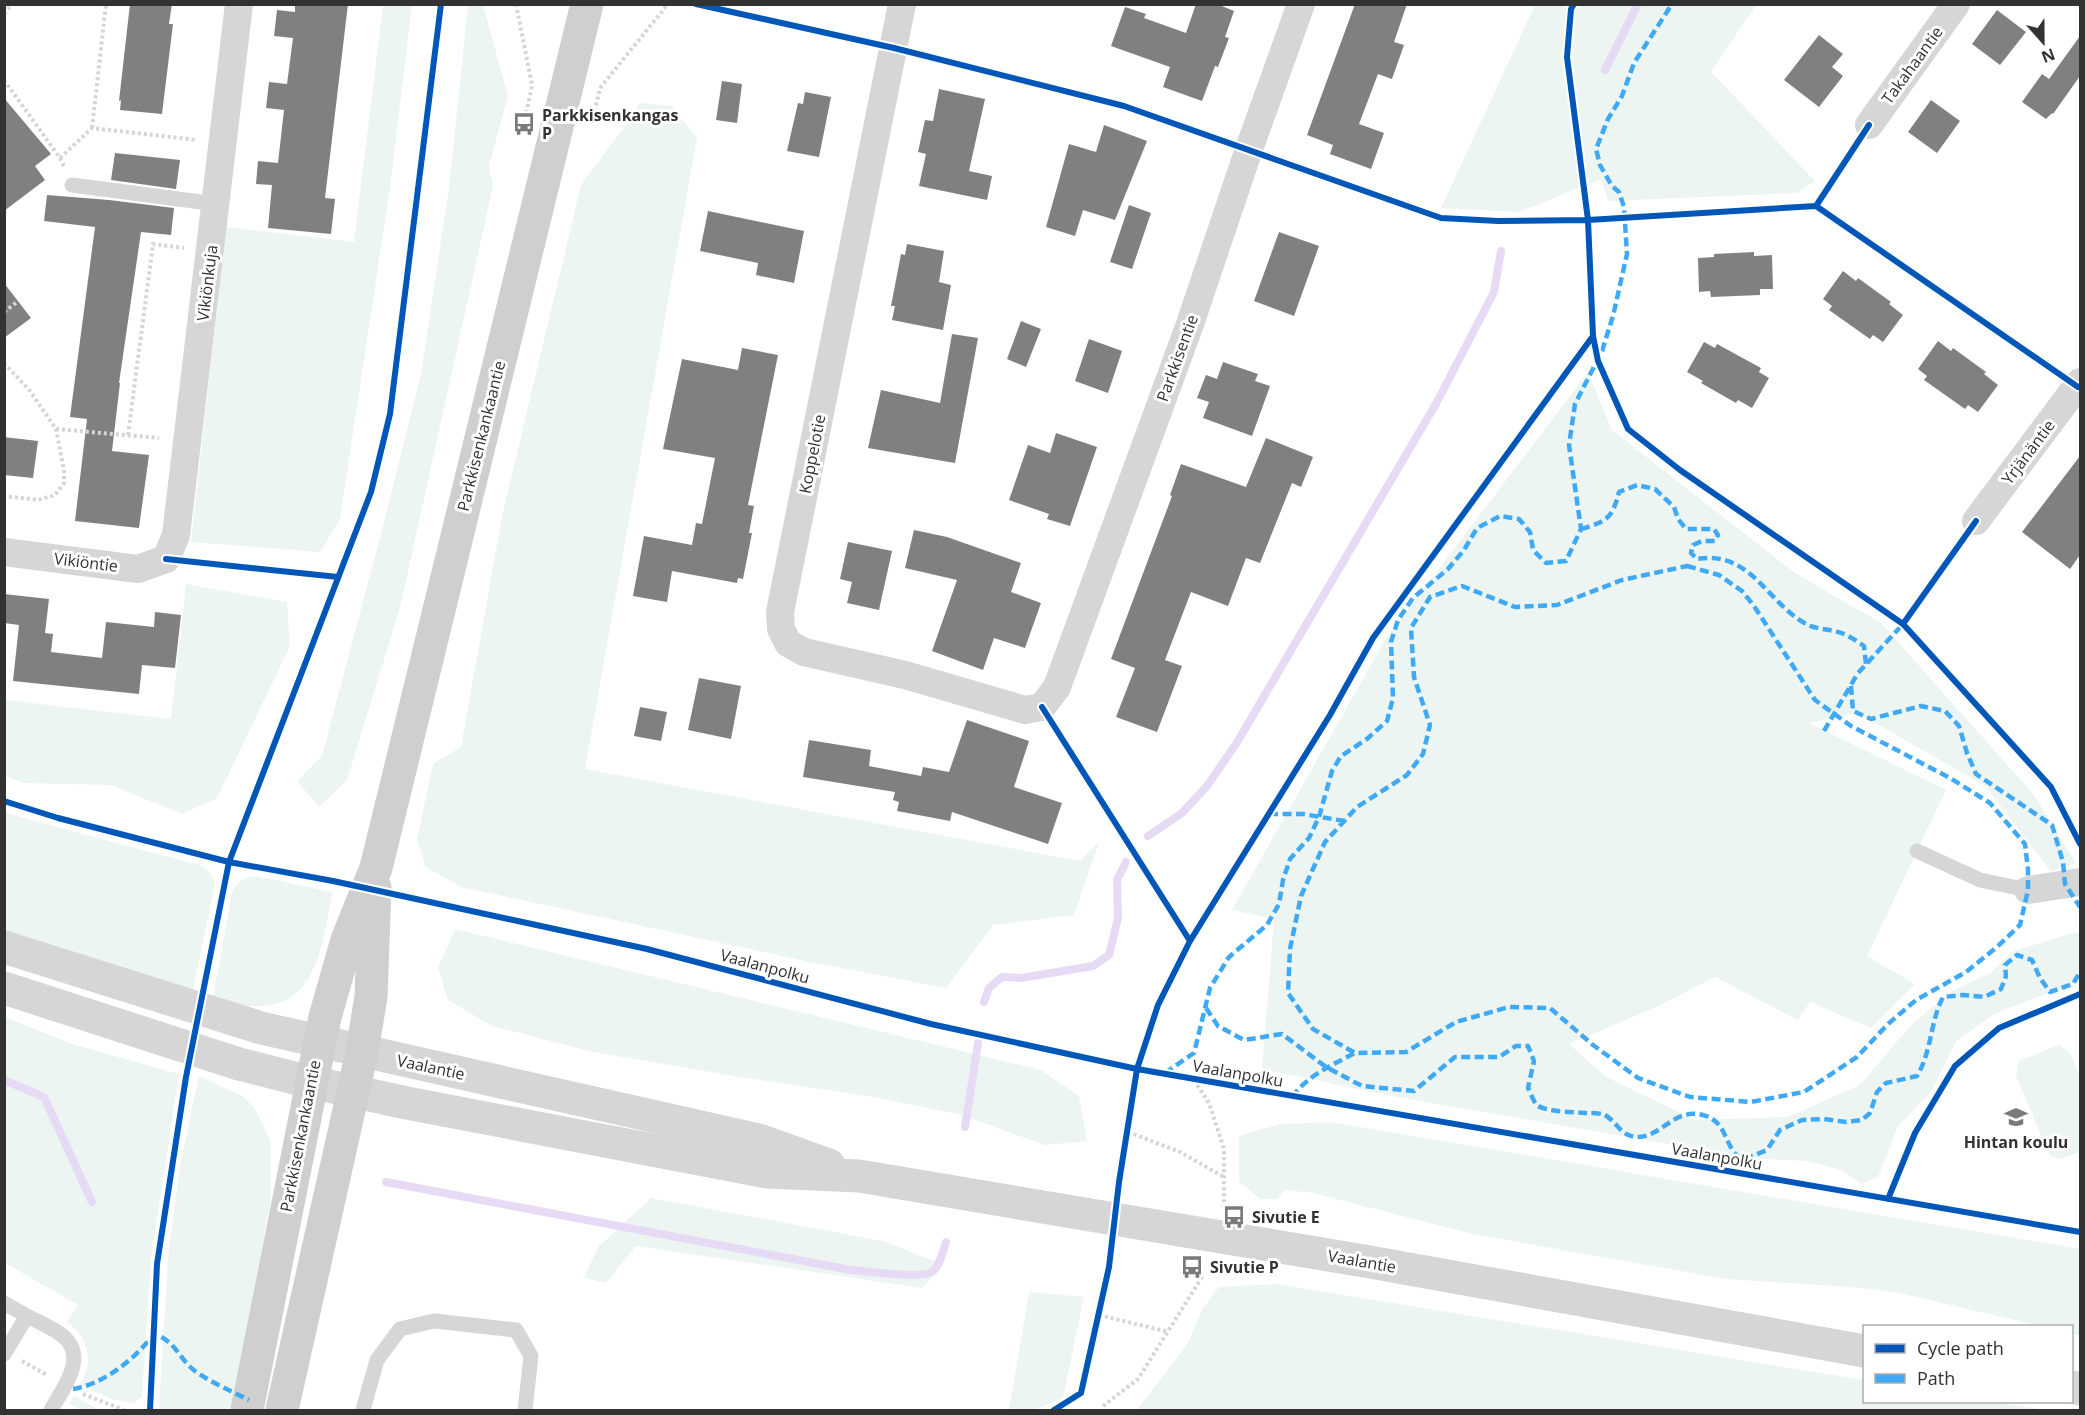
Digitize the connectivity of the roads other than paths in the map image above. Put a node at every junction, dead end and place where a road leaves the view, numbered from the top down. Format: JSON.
{"nodes":[{"id":1,"x":239,"y":4,"type":"edge"},
{"id":2,"x":587,"y":4,"type":"edge"},
{"id":3,"x":902,"y":4,"type":"edge"},
{"id":4,"x":1301,"y":4,"type":"edge"},
{"id":5,"x":1956,"y":4,"type":"edge"},
{"id":6,"x":1869,"y":125,"type":"dead end"},
{"id":7,"x":72,"y":185,"type":"dead end"},
{"id":8,"x":216,"y":204,"type":"junction"},
{"id":9,"x":2080,"y":386,"type":"edge"},
{"id":10,"x":1976,"y":520,"type":"dead end"},
{"id":11,"x":4,"y":552,"type":"edge"},
{"id":12,"x":166,"y":559,"type":"joint"},
{"id":13,"x":1042,"y":707,"type":"joint"},
{"id":14,"x":1917,"y":850,"type":"dead end"},
{"id":15,"x":376,"y":868,"type":"junction"},
{"id":16,"x":2080,"y":882,"type":"edge"},
{"id":17,"x":2028,"y":890,"type":"joint"},
{"id":18,"x":4,"y":947,"type":"edge"},
{"id":19,"x":4,"y":988,"type":"edge"},
{"id":20,"x":319,"y":1042,"type":"junction"},
{"id":21,"x":362,"y":1052,"type":"junction"},
{"id":22,"x":310,"y":1082,"type":"junction"},
{"id":23,"x":354,"y":1091,"type":"junction"},
{"id":24,"x":859,"y":1176,"type":"junction"},
{"id":25,"x":4,"y":1303,"type":"edge"},
{"id":26,"x":27,"y":1316,"type":"junction"},
{"id":27,"x":1863,"y":1351,"type":"edge"},
{"id":28,"x":4,"y":1354,"type":"edge"},
{"id":29,"x":51,"y":1410,"type":"edge"},
{"id":30,"x":247,"y":1410,"type":"edge"},
{"id":31,"x":282,"y":1410,"type":"edge"},
{"id":32,"x":363,"y":1410,"type":"edge"},
{"id":33,"x":525,"y":1410,"type":"edge"}],
"edges":[{"from":1,"to":8,"type":"street","name":"Vikiönkuja"},
{"from":2,"to":15,"type":"main road","name":"Parkkisenkankaantie"},
{"from":3,"to":13,"type":"street","name":"Koppelotie"},
{"from":4,"to":13,"type":"street","name":"Parkkisentie"},
{"from":5,"to":6,"type":"street","name":"Takahaantie"},
{"from":7,"to":8,"type":"lane"},
{"from":8,"to":12,"type":"street","name":"Vikiönkuja"},
{"from":9,"to":10,"type":"street","name":"Yrjänäntie"},
{"from":11,"to":12,"type":"street","name":"Vikiöntie"},
{"from":14,"to":17,"type":"lane"},
{"from":15,"to":20,"type":"main road","name":"Parkkisenkankaantie"},
{"from":15,"to":21,"type":"main road","name":"Parkkisenkankaantie"},
{"from":16,"to":17,"type":"street"},
{"from":18,"to":20,"type":"street","name":"Vaalantie"},
{"from":19,"to":22,"type":"street","name":"Vaalantie"},
{"from":20,"to":21,"type":"street","name":"Vaalantie"},
{"from":20,"to":22,"type":"main road","name":"Parkkisenkankaantie"},
{"from":21,"to":23,"type":"main road","name":"Parkkisenkankaantie"},
{"from":21,"to":24,"type":"street","name":"Vaalantie"},
{"from":22,"to":23,"type":"street","name":"Vaalantie"},
{"from":22,"to":30,"type":"main road","name":"Parkkisenkankaantie"},
{"from":23,"to":24,"type":"street","name":"Vaalantie"},
{"from":23,"to":31,"type":"main road","name":"Parkkisenkankaantie"},
{"from":24,"to":27,"type":"street","name":"Vaalantie"},
{"from":25,"to":26,"type":"lane"},
{"from":26,"to":28,"type":"lane"},
{"from":26,"to":29,"type":"lane"},
{"from":32,"to":33,"type":"lane"}]}
